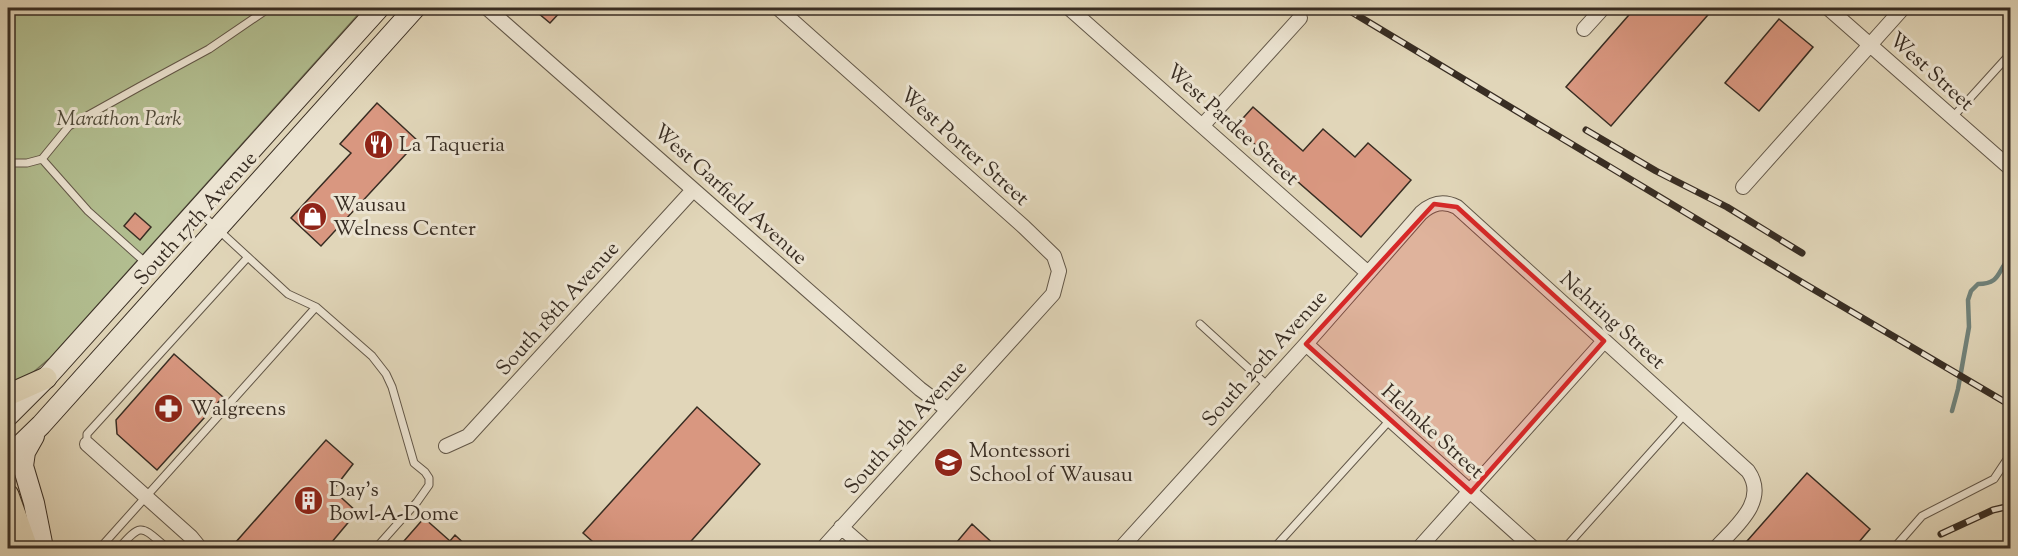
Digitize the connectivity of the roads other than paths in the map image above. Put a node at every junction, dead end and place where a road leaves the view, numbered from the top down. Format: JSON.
{"nodes":[{"id":1,"x":269,"y":8,"type":"edge"},
{"id":2,"x":379,"y":8,"type":"edge"},
{"id":3,"x":416,"y":8,"type":"edge"},
{"id":4,"x":487,"y":8,"type":"edge"},
{"id":5,"x":778,"y":8,"type":"edge"},
{"id":6,"x":1069,"y":8,"type":"edge"},
{"id":7,"x":1603,"y":8,"type":"edge"},
{"id":8,"x":1828,"y":8,"type":"edge"},
{"id":9,"x":1903,"y":8,"type":"edge"},
{"id":10,"x":1300,"y":18,"type":"dead end"},
{"id":11,"x":1584,"y":29,"type":"dead end"},
{"id":12,"x":1869,"y":44,"type":"junction"},
{"id":13,"x":2010,"y":54,"type":"edge"},
{"id":14,"x":1952,"y":118,"type":"junction"},
{"id":15,"x":1203,"y":125,"type":"junction"},
{"id":16,"x":42,"y":159,"type":"junction"},
{"id":17,"x":8,"y":163,"type":"edge"},
{"id":18,"x":2009,"y":167,"type":"edge"},
{"id":19,"x":1743,"y":187,"type":"dead end"},
{"id":20,"x":693,"y":190,"type":"junction"},
{"id":21,"x":1441,"y":202,"type":"joint"},
{"id":22,"x":197,"y":210,"type":"junction"},
{"id":23,"x":217,"y":229,"type":"junction"},
{"id":24,"x":248,"y":257,"type":"junction"},
{"id":25,"x":148,"y":265,"type":"junction"},
{"id":26,"x":1368,"y":273,"type":"junction"},
{"id":27,"x":316,"y":307,"type":"junction"},
{"id":28,"x":1200,"y":324,"type":"dead end"},
{"id":29,"x":1018,"y":333,"type":"joint"},
{"id":30,"x":1604,"y":341,"type":"junction"},
{"id":31,"x":1306,"y":344,"type":"junction"},
{"id":32,"x":46,"y":378,"type":"junction"},
{"id":33,"x":1268,"y":386,"type":"junction"},
{"id":34,"x":8,"y":395,"type":"edge"},
{"id":35,"x":948,"y":410,"type":"junction"},
{"id":36,"x":1685,"y":414,"type":"junction"},
{"id":37,"x":8,"y":416,"type":"edge"},
{"id":38,"x":1390,"y":420,"type":"junction"},
{"id":39,"x":41,"y":425,"type":"junction"},
{"id":40,"x":87,"y":444,"type":"joint"},
{"id":41,"x":446,"y":446,"type":"dead end"},
{"id":42,"x":2010,"y":455,"type":"edge"},
{"id":43,"x":8,"y":457,"type":"edge"},
{"id":44,"x":1471,"y":492,"type":"junction"},
{"id":45,"x":8,"y":495,"type":"edge"},
{"id":46,"x":147,"y":498,"type":"junction"},
{"id":47,"x":842,"y":527,"type":"junction"},
{"id":48,"x":191,"y":537,"type":"junction"},
{"id":49,"x":27,"y":549,"type":"edge"},
{"id":50,"x":43,"y":549,"type":"edge"},
{"id":51,"x":100,"y":549,"type":"edge"},
{"id":52,"x":119,"y":549,"type":"edge"},
{"id":53,"x":166,"y":549,"type":"edge"},
{"id":54,"x":200,"y":549,"type":"edge"},
{"id":55,"x":210,"y":549,"type":"edge"},
{"id":56,"x":376,"y":549,"type":"edge"},
{"id":57,"x":823,"y":549,"type":"edge"},
{"id":58,"x":865,"y":549,"type":"edge"},
{"id":59,"x":1121,"y":549,"type":"edge"},
{"id":60,"x":1274,"y":549,"type":"edge"},
{"id":61,"x":1419,"y":549,"type":"edge"},
{"id":62,"x":1533,"y":549,"type":"edge"},
{"id":63,"x":1565,"y":549,"type":"edge"},
{"id":64,"x":1716,"y":549,"type":"edge"},
{"id":65,"x":1894,"y":549,"type":"edge"}],
"edges":[{"from":1,"to":16,"type":"lane"},
{"from":2,"to":22,"type":"main road","name":"South 17th Avenue"},
{"from":3,"to":23,"type":"main road","name":"South 17th Avenue"},
{"from":4,"to":20,"type":"street","name":"West Garfield Avenue"},
{"from":5,"to":29,"type":"street","name":"West Porter Street"},
{"from":6,"to":15,"type":"street","name":"West Pardee Street"},
{"from":7,"to":11,"type":"street"},
{"from":8,"to":12,"type":"street","name":"West Street"},
{"from":9,"to":12,"type":"street"},
{"from":10,"to":15,"type":"street"},
{"from":12,"to":14,"type":"street","name":"West Street"},
{"from":12,"to":19,"type":"street"},
{"from":13,"to":14,"type":"lane"},
{"from":14,"to":18,"type":"street","name":"West Street"},
{"from":15,"to":26,"type":"street","name":"West Pardee Street"},
{"from":16,"to":17,"type":"lane"},
{"from":16,"to":25,"type":"lane"},
{"from":20,"to":35,"type":"street","name":"West Garfield Avenue"},
{"from":20,"to":41,"type":"street","name":"South 18th Avenue"},
{"from":21,"to":26,"type":"street","name":"South 20th Avenue"},
{"from":21,"to":30,"type":"street","name":"Nehring Street"},
{"from":22,"to":23,"type":"lane"},
{"from":22,"to":25,"type":"main road","name":"South 17th Avenue"},
{"from":23,"to":24,"type":"lane"},
{"from":23,"to":39,"type":"main road","name":"South 17th Avenue"},
{"from":24,"to":27,"type":"lane"},
{"from":24,"to":40,"type":"lane"},
{"from":25,"to":32,"type":"main road","name":"South 17th Avenue"},
{"from":26,"to":31,"type":"street","name":"South 20th Avenue"},
{"from":27,"to":46,"type":"lane"},
{"from":27,"to":56,"type":"lane"},
{"from":28,"to":33,"type":"lane"},
{"from":29,"to":35,"type":"street","name":"South 19th Avenue"},
{"from":30,"to":36,"type":"street","name":"Nehring Street"},
{"from":30,"to":44,"type":"street"},
{"from":31,"to":33,"type":"street","name":"South 20th Avenue"},
{"from":31,"to":38,"type":"street","name":"Helmke Street"},
{"from":32,"to":34,"type":"main road"},
{"from":32,"to":37,"type":"main road","name":"South 17th Avenue"},
{"from":33,"to":59,"type":"street","name":"South 20th Avenue"},
{"from":35,"to":47,"type":"street","name":"South 19th Avenue"},
{"from":36,"to":63,"type":"lane"},
{"from":36,"to":64,"type":"street","name":"Nehring Street"},
{"from":38,"to":44,"type":"street","name":"Helmke Street"},
{"from":38,"to":60,"type":"lane"},
{"from":39,"to":43,"type":"main road","name":"South 17th Avenue"},
{"from":39,"to":50,"type":"main road"},
{"from":40,"to":46,"type":"street"},
{"from":42,"to":65,"type":"lane"},
{"from":44,"to":61,"type":"street"},
{"from":44,"to":62,"type":"street","name":"Helmke Street"},
{"from":45,"to":49,"type":"main road"},
{"from":46,"to":48,"type":"street"},
{"from":46,"to":51,"type":"lane"},
{"from":47,"to":57,"type":"street","name":"South 19th Avenue"},
{"from":47,"to":58,"type":"street"},
{"from":48,"to":54,"type":"street"},
{"from":48,"to":55,"type":"street"},
{"from":52,"to":53,"type":"lane"}]}
